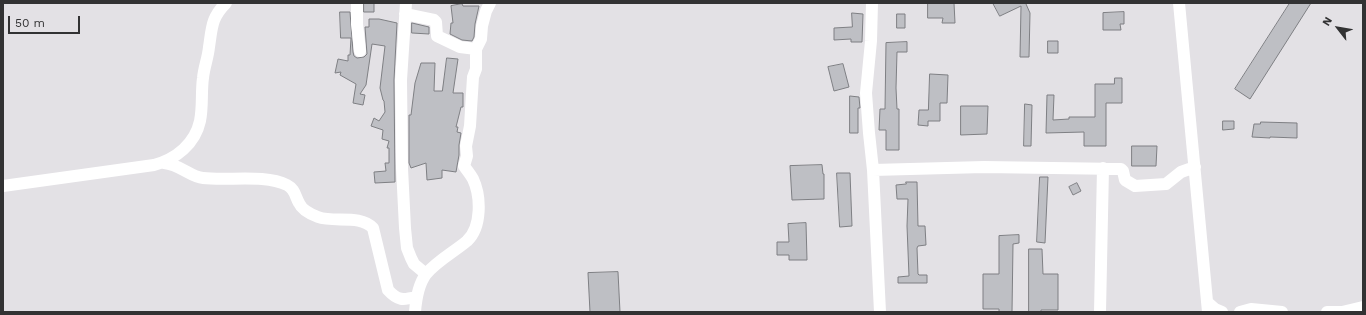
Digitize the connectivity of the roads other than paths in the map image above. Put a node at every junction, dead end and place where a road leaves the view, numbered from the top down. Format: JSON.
{"nodes":[{"id":1,"x":226,"y":3,"type":"edge"},
{"id":2,"x":357,"y":3,"type":"edge"},
{"id":3,"x":490,"y":3,"type":"edge"},
{"id":4,"x":872,"y":3,"type":"edge"},
{"id":5,"x":1179,"y":3,"type":"edge"},
{"id":6,"x":405,"y":9,"type":"edge"},
{"id":7,"x":476,"y":49,"type":"junction"},
{"id":8,"x":360,"y":51,"type":"dead end"},
{"id":9,"x":164,"y":162,"type":"junction"},
{"id":10,"x":1195,"y":167,"type":"junction"},
{"id":11,"x":1103,"y":168,"type":"junction"},
{"id":12,"x":873,"y":170,"type":"junction"},
{"id":13,"x":3,"y":186,"type":"edge"},
{"id":14,"x":426,"y":274,"type":"junction"},
{"id":15,"x":416,"y":297,"type":"junction"},
{"id":16,"x":1207,"y":307,"type":"edge"},
{"id":17,"x":1363,"y":307,"type":"edge"},
{"id":18,"x":415,"y":312,"type":"edge"},
{"id":19,"x":880,"y":312,"type":"edge"},
{"id":20,"x":1100,"y":312,"type":"edge"},
{"id":21,"x":1222,"y":312,"type":"edge"},
{"id":22,"x":1240,"y":312,"type":"edge"},
{"id":23,"x":1282,"y":312,"type":"edge"},
{"id":24,"x":1327,"y":312,"type":"edge"}],
"edges":[{"from":1,"to":9,"type":"street"},
{"from":2,"to":8,"type":"street"},
{"from":3,"to":7,"type":"street"},
{"from":4,"to":12,"type":"street"},
{"from":5,"to":10,"type":"street"},
{"from":6,"to":7,"type":"street"},
{"from":6,"to":14,"type":"street"},
{"from":7,"to":14,"type":"street"},
{"from":9,"to":13,"type":"street"},
{"from":9,"to":15,"type":"street"},
{"from":10,"to":11,"type":"street"},
{"from":10,"to":16,"type":"street"},
{"from":11,"to":12,"type":"street"},
{"from":11,"to":20,"type":"street"},
{"from":12,"to":19,"type":"street"},
{"from":14,"to":15,"type":"street"},
{"from":15,"to":18,"type":"street"},
{"from":16,"to":21,"type":"street"},
{"from":17,"to":24,"type":"street"},
{"from":22,"to":23,"type":"street"}]}
